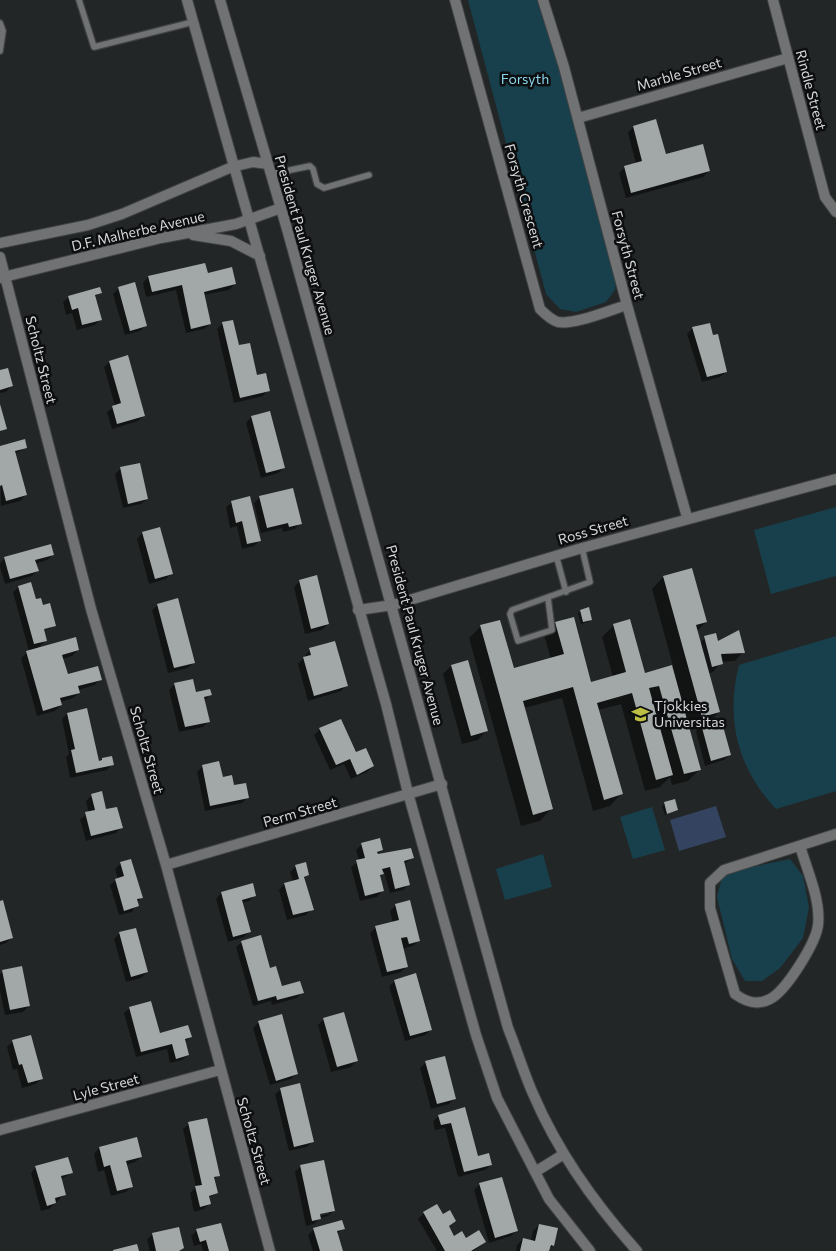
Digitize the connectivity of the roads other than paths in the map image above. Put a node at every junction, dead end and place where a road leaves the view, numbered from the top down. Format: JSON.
{"nodes":[{"id":1,"x":79,"y":0,"type":"edge"},
{"id":2,"x":186,"y":0,"type":"edge"},
{"id":3,"x":220,"y":0,"type":"edge"},
{"id":4,"x":455,"y":0,"type":"edge"},
{"id":5,"x":543,"y":0,"type":"edge"},
{"id":6,"x":773,"y":0,"type":"edge"},
{"id":7,"x":192,"y":22,"type":"junction"},
{"id":8,"x":0,"y":24,"type":"edge"},
{"id":9,"x":0,"y":51,"type":"edge"},
{"id":10,"x":788,"y":58,"type":"junction"},
{"id":11,"x":578,"y":118,"type":"junction"},
{"id":12,"x":232,"y":167,"type":"junction"},
{"id":13,"x":269,"y":169,"type":"junction"},
{"id":14,"x":369,"y":176,"type":"dead end"},
{"id":15,"x":281,"y":208,"type":"junction"},
{"id":16,"x":836,"y":212,"type":"edge"},
{"id":17,"x":249,"y":220,"type":"junction"},
{"id":18,"x":185,"y":234,"type":"junction"},
{"id":19,"x":0,"y":243,"type":"edge"},
{"id":20,"x":260,"y":256,"type":"junction"},
{"id":21,"x":0,"y":257,"type":"edge"},
{"id":22,"x":3,"y":278,"type":"edge"},
{"id":23,"x":627,"y":305,"type":"junction"},
{"id":24,"x":836,"y":478,"type":"edge"},
{"id":25,"x":687,"y":518,"type":"junction"},
{"id":26,"x":582,"y":548,"type":"junction"},
{"id":27,"x":556,"y":555,"type":"junction"},
{"id":28,"x":566,"y":592,"type":"junction"},
{"id":29,"x":548,"y":598,"type":"junction"},
{"id":30,"x":393,"y":605,"type":"junction"},
{"id":31,"x":358,"y":610,"type":"junction"},
{"id":32,"x":442,"y":784,"type":"junction"},
{"id":33,"x":408,"y":793,"type":"junction"},
{"id":34,"x":836,"y":834,"type":"edge"},
{"id":35,"x":800,"y":846,"type":"junction"},
{"id":36,"x":166,"y":864,"type":"junction"},
{"id":37,"x":220,"y":1070,"type":"junction"},
{"id":38,"x":0,"y":1130,"type":"edge"},
{"id":39,"x":564,"y":1154,"type":"junction"},
{"id":40,"x":535,"y":1172,"type":"junction"},
{"id":41,"x":270,"y":1251,"type":"edge"},
{"id":42,"x":590,"y":1251,"type":"edge"},
{"id":43,"x":637,"y":1251,"type":"edge"}],
"edges":[{"from":1,"to":7,"type":"lane"},
{"from":2,"to":7,"type":"street"},
{"from":3,"to":13,"type":"street","name":"President Paul Kruger Avenue"},
{"from":4,"to":23,"type":"street","name":"Forsyth Crescent"},
{"from":5,"to":11,"type":"street","name":"Forsyth Street"},
{"from":6,"to":10,"type":"street","name":"Rindle Street"},
{"from":7,"to":12,"type":"street"},
{"from":8,"to":9,"type":"lane"},
{"from":10,"to":11,"type":"street","name":"Marble Street"},
{"from":10,"to":16,"type":"street","name":"Rindle Street"},
{"from":11,"to":23,"type":"street","name":"Forsyth Street"},
{"from":12,"to":13,"type":"street","name":"D.F. Malherbe Avenue"},
{"from":12,"to":17,"type":"street"},
{"from":12,"to":19,"type":"street","name":"D.F. Malherbe Avenue"},
{"from":13,"to":14,"type":"lane"},
{"from":13,"to":15,"type":"street","name":"President Paul Kruger Avenue"},
{"from":15,"to":17,"type":"street","name":"D.F. Malherbe Avenue"},
{"from":15,"to":30,"type":"street","name":"President Paul Kruger Avenue"},
{"from":17,"to":18,"type":"street","name":"D.F. Malherbe Avenue"},
{"from":17,"to":20,"type":"street"},
{"from":18,"to":20,"type":"street"},
{"from":18,"to":22,"type":"street","name":"D.F. Malherbe Avenue"},
{"from":20,"to":31,"type":"street"},
{"from":21,"to":22,"type":"street","name":"Scholtz Street"},
{"from":22,"to":36,"type":"street","name":"Scholtz Street"},
{"from":23,"to":25,"type":"street","name":"Forsyth Street"},
{"from":24,"to":25,"type":"street","name":"Ross Street"},
{"from":25,"to":26,"type":"street","name":"Ross Street"},
{"from":26,"to":27,"type":"street","name":"Ross Street"},
{"from":26,"to":28,"type":"lane"},
{"from":27,"to":28,"type":"lane"},
{"from":27,"to":30,"type":"street","name":"Ross Street"},
{"from":28,"to":29,"type":"lane"},
{"from":29,"to":29,"type":"lane"},
{"from":30,"to":31,"type":"street","name":"Ross Street"},
{"from":30,"to":32,"type":"street","name":"President Paul Kruger Avenue"},
{"from":31,"to":33,"type":"street"},
{"from":32,"to":33,"type":"street","name":"Perm Street"},
{"from":32,"to":39,"type":"street","name":"President Paul Kruger Avenue"},
{"from":33,"to":36,"type":"street","name":"Perm Street"},
{"from":33,"to":40,"type":"street"},
{"from":34,"to":35,"type":"street"},
{"from":35,"to":35,"type":"street"},
{"from":36,"to":37,"type":"street","name":"Scholtz Street"},
{"from":37,"to":38,"type":"street","name":"Lyle Street"},
{"from":37,"to":41,"type":"street","name":"Scholtz Street"},
{"from":39,"to":40,"type":"street"},
{"from":39,"to":43,"type":"street","name":"President Paul Kruger Avenue"},
{"from":40,"to":42,"type":"street"}]}
